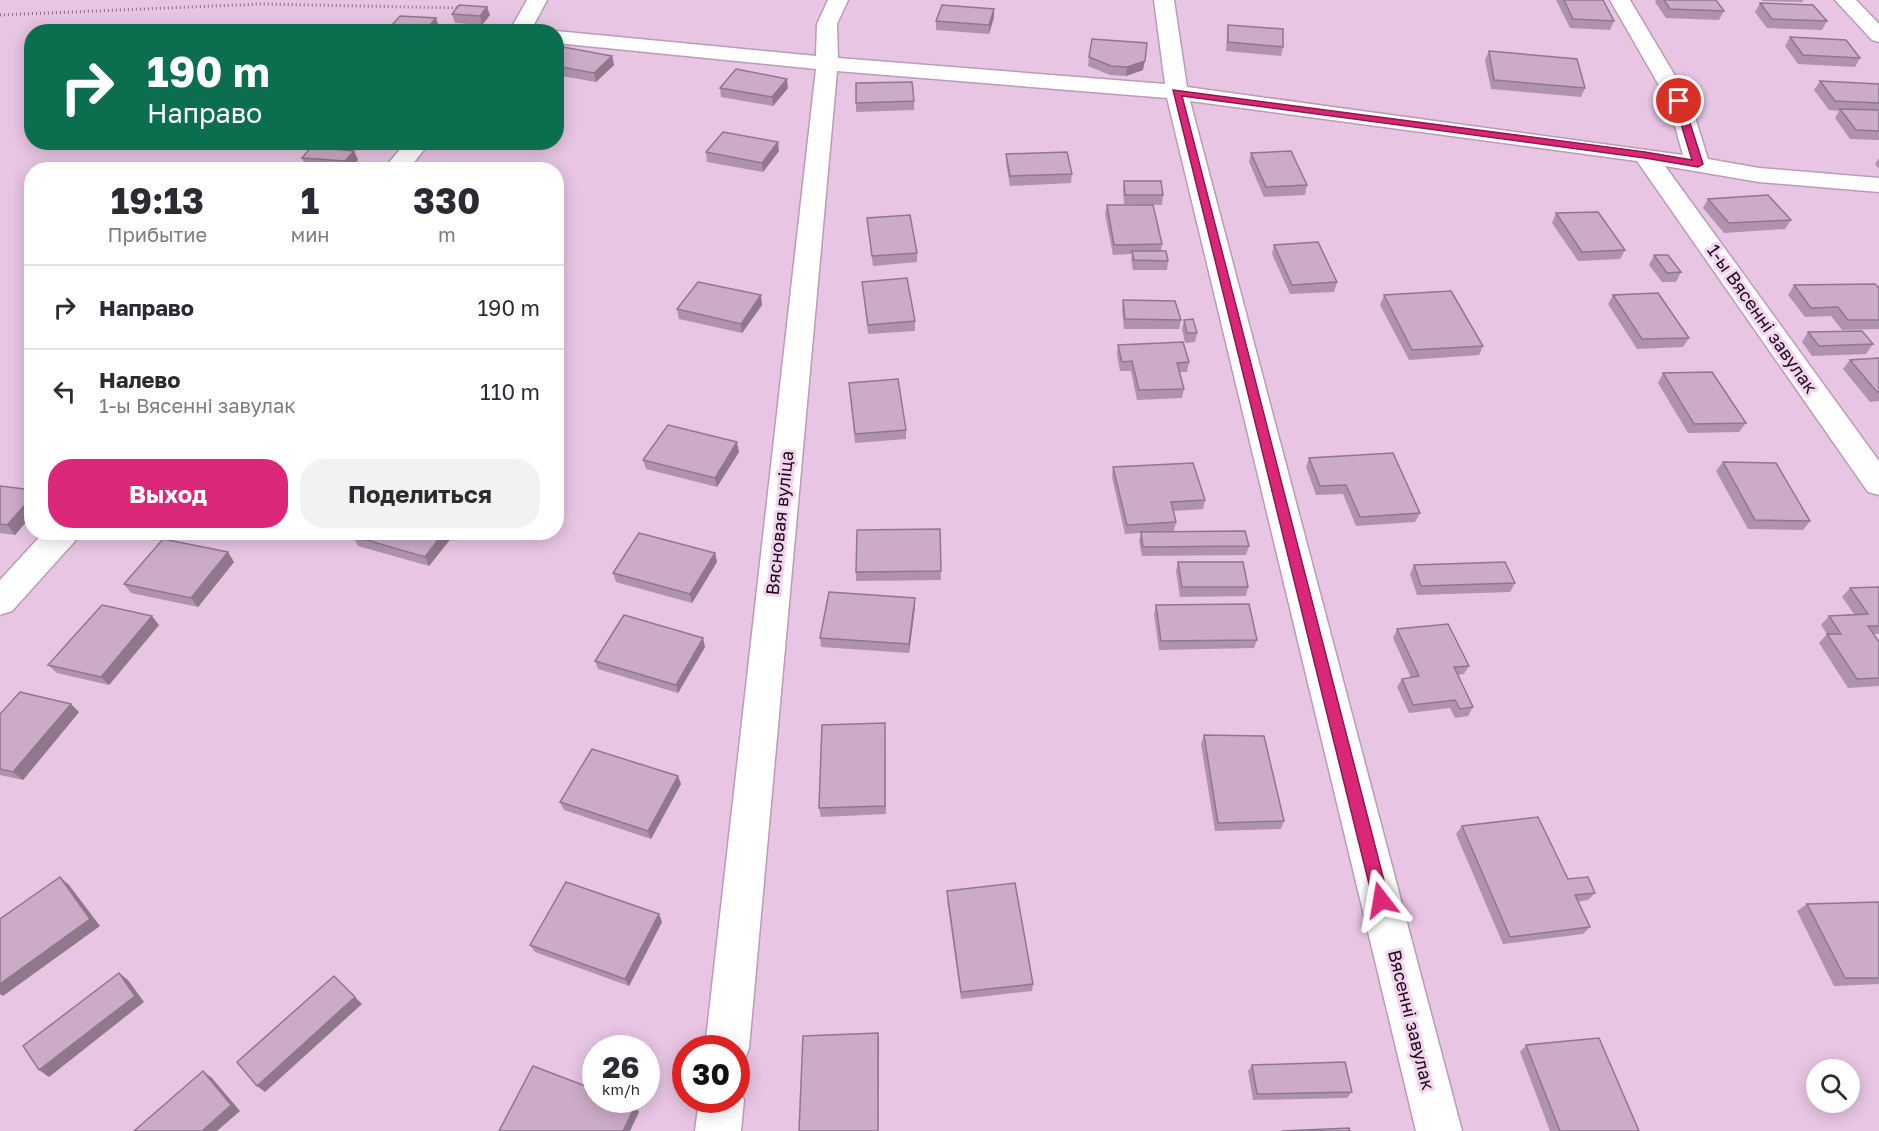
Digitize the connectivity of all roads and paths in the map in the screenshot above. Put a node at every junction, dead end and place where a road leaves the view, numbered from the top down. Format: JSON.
{"nodes":[{"id":1,"x":537,"y":0,"type":"edge"},
{"id":2,"x":838,"y":0,"type":"edge"},
{"id":3,"x":1164,"y":0,"type":"edge"},
{"id":4,"x":1620,"y":0,"type":"edge"},
{"id":5,"x":1845,"y":0,"type":"edge"},
{"id":6,"x":461,"y":8,"type":"edge"},
{"id":7,"x":0,"y":15,"type":"edge"},
{"id":8,"x":524,"y":24,"type":"edge"},
{"id":9,"x":1879,"y":36,"type":"edge"},
{"id":10,"x":564,"y":38,"type":"edge"},
{"id":11,"x":827,"y":64,"type":"junction"},
{"id":12,"x":1177,"y":92,"type":"junction"},
{"id":13,"x":412,"y":150,"type":"edge"},
{"id":14,"x":1645,"y":155,"type":"junction"},
{"id":15,"x":402,"y":162,"type":"edge"},
{"id":16,"x":1698,"y":164,"type":"junction"},
{"id":17,"x":1879,"y":185,"type":"edge"},
{"id":18,"x":1879,"y":484,"type":"edge"},
{"id":19,"x":57,"y":540,"type":"edge"},
{"id":20,"x":0,"y":602,"type":"edge"},
{"id":21,"x":728,"y":1035,"type":"edge"},
{"id":22,"x":720,"y":1113,"type":"edge"},
{"id":23,"x":718,"y":1131,"type":"edge"},
{"id":24,"x":1439,"y":1131,"type":"edge"}],
"edges":[{"from":1,"to":8,"type":"street"},
{"from":2,"to":11,"type":"street","name":"Вясновая вуліца"},
{"from":3,"to":12,"type":"street","name":"Вясенні завулак"},
{"from":4,"to":16,"type":"street"},
{"from":5,"to":9,"type":"street"},
{"from":6,"to":7,"type":"path"},
{"from":10,"to":11,"type":"street"},
{"from":11,"to":12,"type":"street"},
{"from":11,"to":21,"type":"street","name":"Вясновая вуліца"},
{"from":12,"to":14,"type":"street"},
{"from":12,"to":24,"type":"street","name":"Вясенні завулак"},
{"from":13,"to":15,"type":"street"},
{"from":14,"to":16,"type":"street"},
{"from":14,"to":18,"type":"street","name":"1-ы Вясенні завулак"},
{"from":16,"to":17,"type":"street"},
{"from":19,"to":20,"type":"street"},
{"from":22,"to":23,"type":"street"}]}
